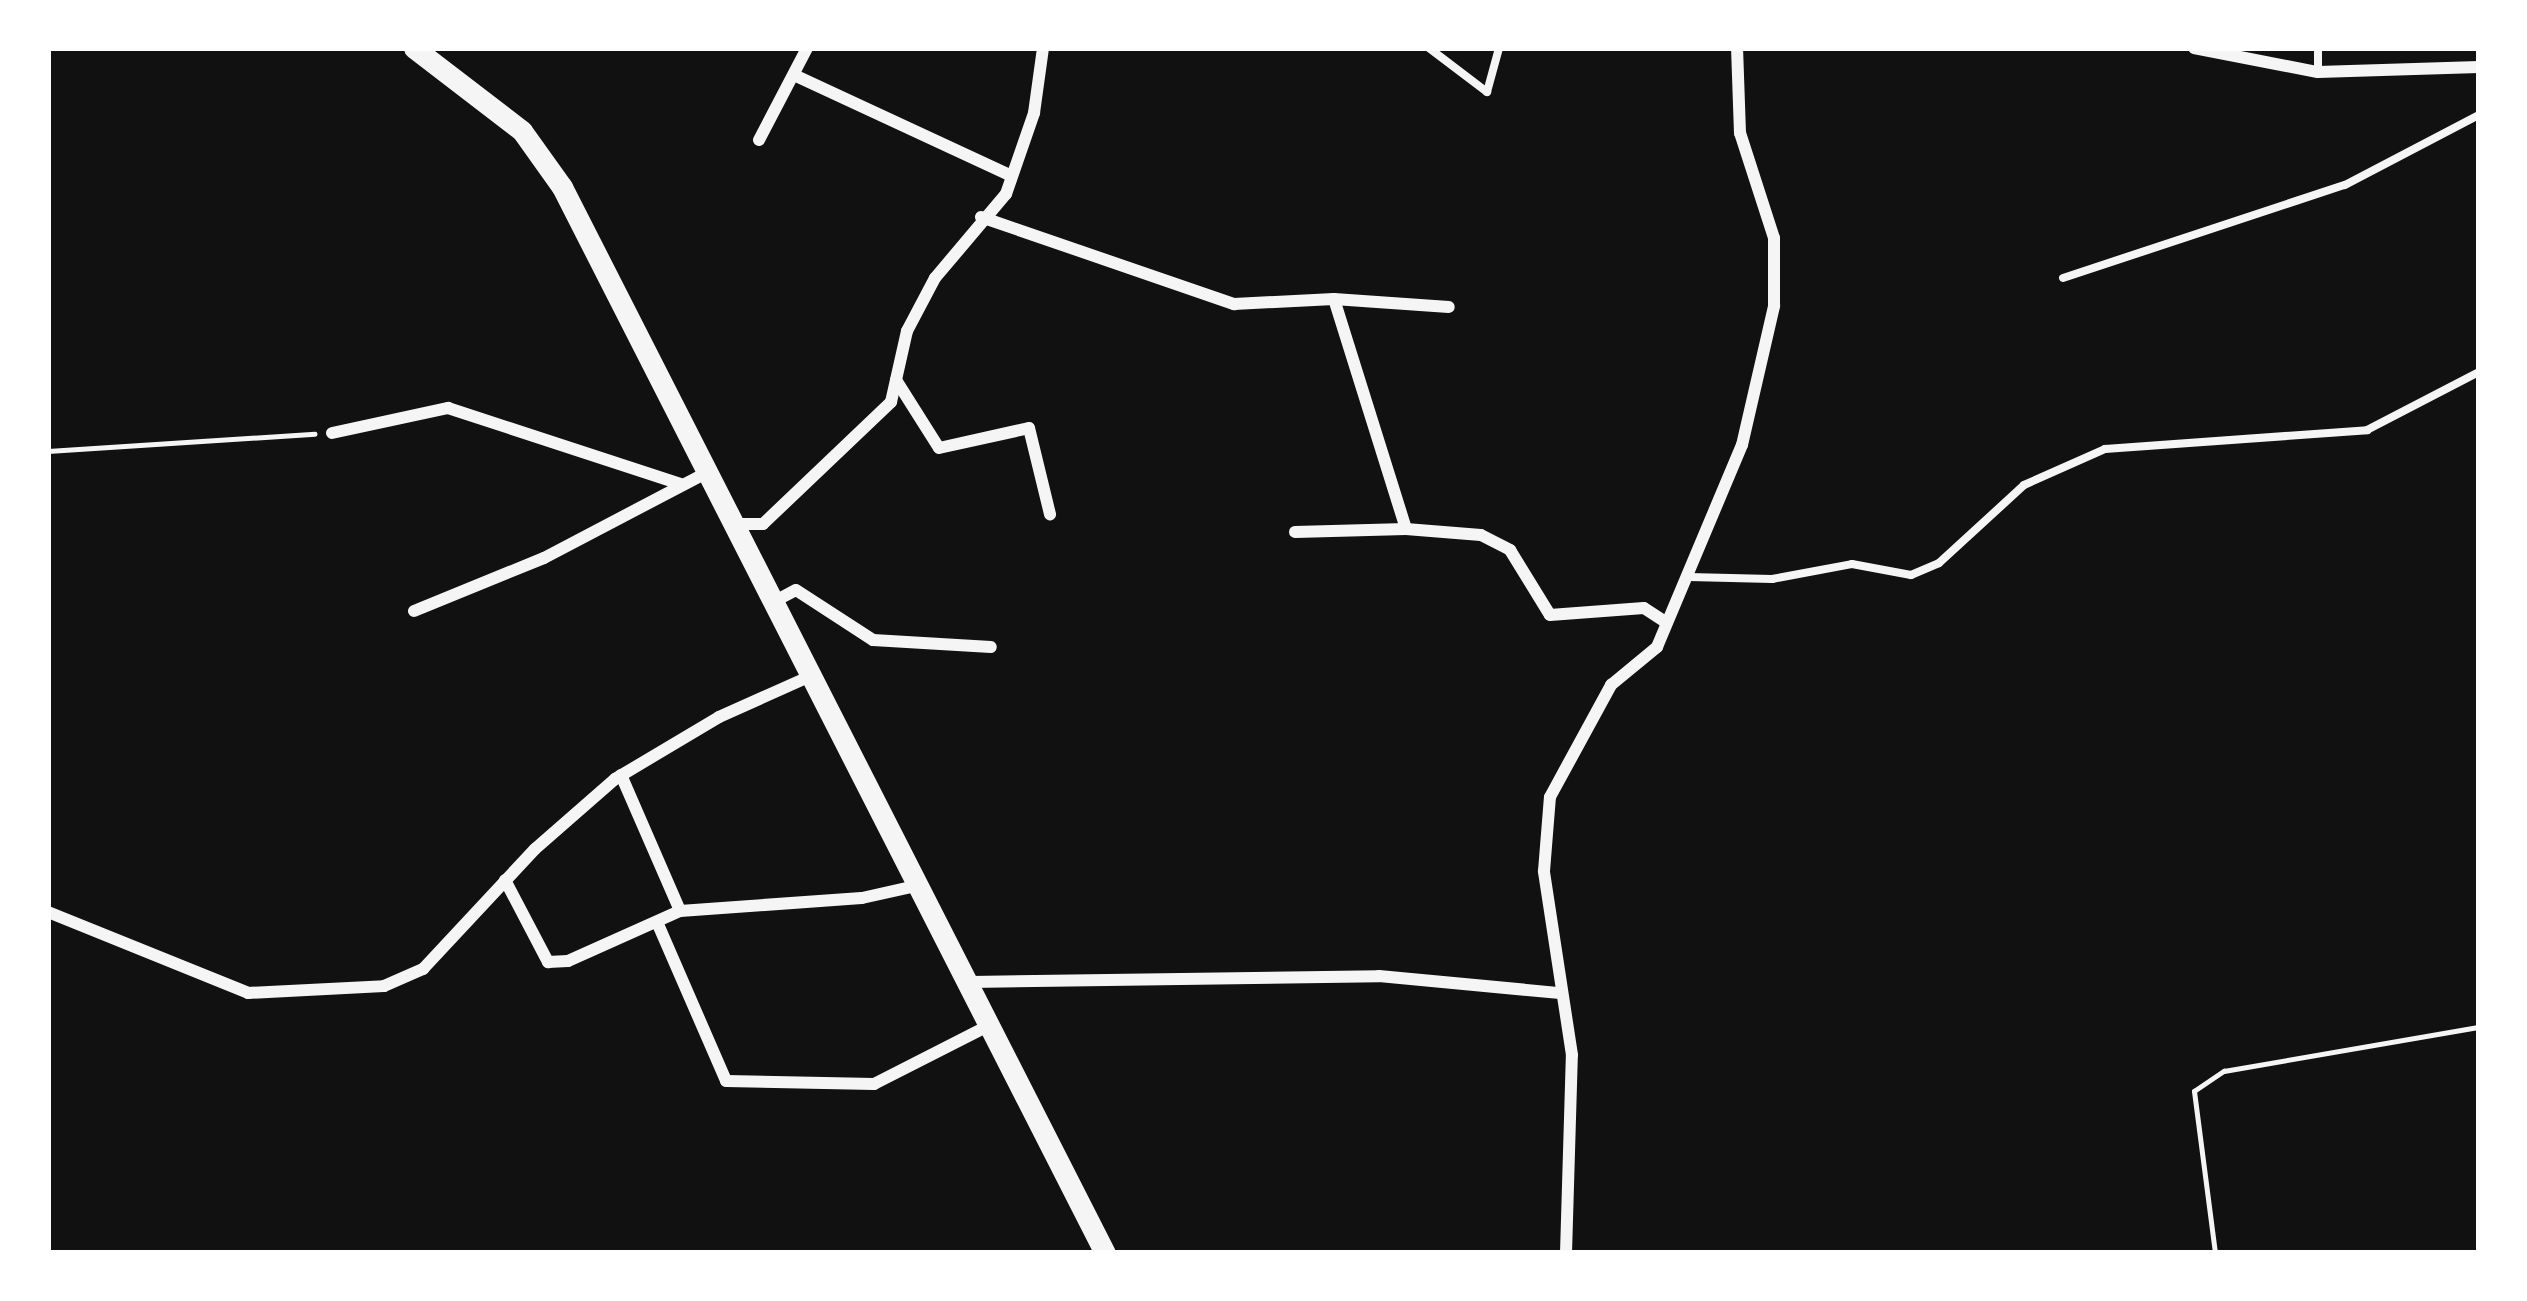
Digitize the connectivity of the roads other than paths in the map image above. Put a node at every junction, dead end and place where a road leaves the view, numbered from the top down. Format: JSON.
{"nodes":[{"id":1,"x":414,"y":48,"type":"edge"},
{"id":2,"x":808,"y":48,"type":"edge"},
{"id":3,"x":1043,"y":48,"type":"edge"},
{"id":4,"x":1429,"y":48,"type":"edge"},
{"id":5,"x":1499,"y":48,"type":"edge"},
{"id":6,"x":1737,"y":48,"type":"edge"},
{"id":7,"x":2194,"y":48,"type":"edge"},
{"id":8,"x":2318,"y":48,"type":"edge"},
{"id":9,"x":2238,"y":53,"type":"edge"},
{"id":10,"x":2479,"y":67,"type":"edge"},
{"id":11,"x":2318,"y":72,"type":"junction"},
{"id":12,"x":794,"y":75,"type":"junction"},
{"id":13,"x":2479,"y":115,"type":"edge"},
{"id":14,"x":759,"y":140,"type":"dead end"},
{"id":15,"x":1012,"y":176,"type":"junction"},
{"id":16,"x":981,"y":217,"type":"junction"},
{"id":17,"x":2063,"y":278,"type":"dead end"},
{"id":18,"x":1334,"y":299,"type":"junction"},
{"id":19,"x":1449,"y":307,"type":"dead end"},
{"id":20,"x":2479,"y":372,"type":"edge"},
{"id":21,"x":896,"y":380,"type":"junction"},
{"id":22,"x":332,"y":433,"type":"road end"},
{"id":23,"x":711,"y":471,"type":"junction"},
{"id":24,"x":683,"y":485,"type":"junction"},
{"id":25,"x":1050,"y":514,"type":"dead end"},
{"id":26,"x":739,"y":524,"type":"junction"},
{"id":27,"x":1406,"y":529,"type":"junction"},
{"id":28,"x":1295,"y":532,"type":"dead end"},
{"id":29,"x":1689,"y":577,"type":"junction"},
{"id":30,"x":777,"y":600,"type":"junction"},
{"id":31,"x":414,"y":611,"type":"dead end"},
{"id":32,"x":1667,"y":622,"type":"junction"},
{"id":33,"x":991,"y":646,"type":"dead end"},
{"id":34,"x":814,"y":674,"type":"junction"},
{"id":35,"x":621,"y":775,"type":"junction"},
{"id":36,"x":506,"y":880,"type":"junction"},
{"id":37,"x":921,"y":884,"type":"junction"},
{"id":38,"x":680,"y":910,"type":"junction"},
{"id":39,"x":48,"y":912,"type":"edge"},
{"id":40,"x":657,"y":922,"type":"junction"},
{"id":41,"x":971,"y":982,"type":"junction"},
{"id":42,"x":1560,"y":993,"type":"junction"},
{"id":43,"x":992,"y":1024,"type":"junction"},
{"id":44,"x":1105,"y":1253,"type":"edge"},
{"id":45,"x":1566,"y":1253,"type":"edge"}],
"edges":[{"from":1,"to":23,"type":"main road"},
{"from":2,"to":12,"type":"street"},
{"from":3,"to":15,"type":"street"},
{"from":4,"to":5,"type":"lane"},
{"from":6,"to":29,"type":"street"},
{"from":7,"to":9,"type":"street"},
{"from":8,"to":11,"type":"lane"},
{"from":9,"to":11,"type":"street"},
{"from":10,"to":11,"type":"street"},
{"from":12,"to":14,"type":"street"},
{"from":12,"to":15,"type":"street"},
{"from":13,"to":17,"type":"lane"},
{"from":15,"to":16,"type":"street"},
{"from":16,"to":18,"type":"street"},
{"from":16,"to":21,"type":"street"},
{"from":18,"to":19,"type":"street"},
{"from":18,"to":27,"type":"street"},
{"from":20,"to":29,"type":"lane"},
{"from":21,"to":25,"type":"street"},
{"from":21,"to":26,"type":"street"},
{"from":22,"to":24,"type":"street"},
{"from":23,"to":24,"type":"street"},
{"from":23,"to":26,"type":"main road"},
{"from":24,"to":31,"type":"street"},
{"from":26,"to":30,"type":"main road"},
{"from":27,"to":28,"type":"street"},
{"from":27,"to":32,"type":"street"},
{"from":29,"to":32,"type":"street"},
{"from":30,"to":33,"type":"street"},
{"from":30,"to":34,"type":"main road"},
{"from":32,"to":42,"type":"street"},
{"from":34,"to":35,"type":"street"},
{"from":34,"to":37,"type":"main road"},
{"from":35,"to":36,"type":"street"},
{"from":35,"to":38,"type":"street"},
{"from":36,"to":39,"type":"street"},
{"from":36,"to":40,"type":"street"},
{"from":37,"to":38,"type":"street"},
{"from":37,"to":41,"type":"main road"},
{"from":38,"to":40,"type":"street"},
{"from":40,"to":43,"type":"street"},
{"from":41,"to":42,"type":"street"},
{"from":41,"to":43,"type":"main road"},
{"from":42,"to":45,"type":"street"},
{"from":43,"to":44,"type":"main road"}]}
